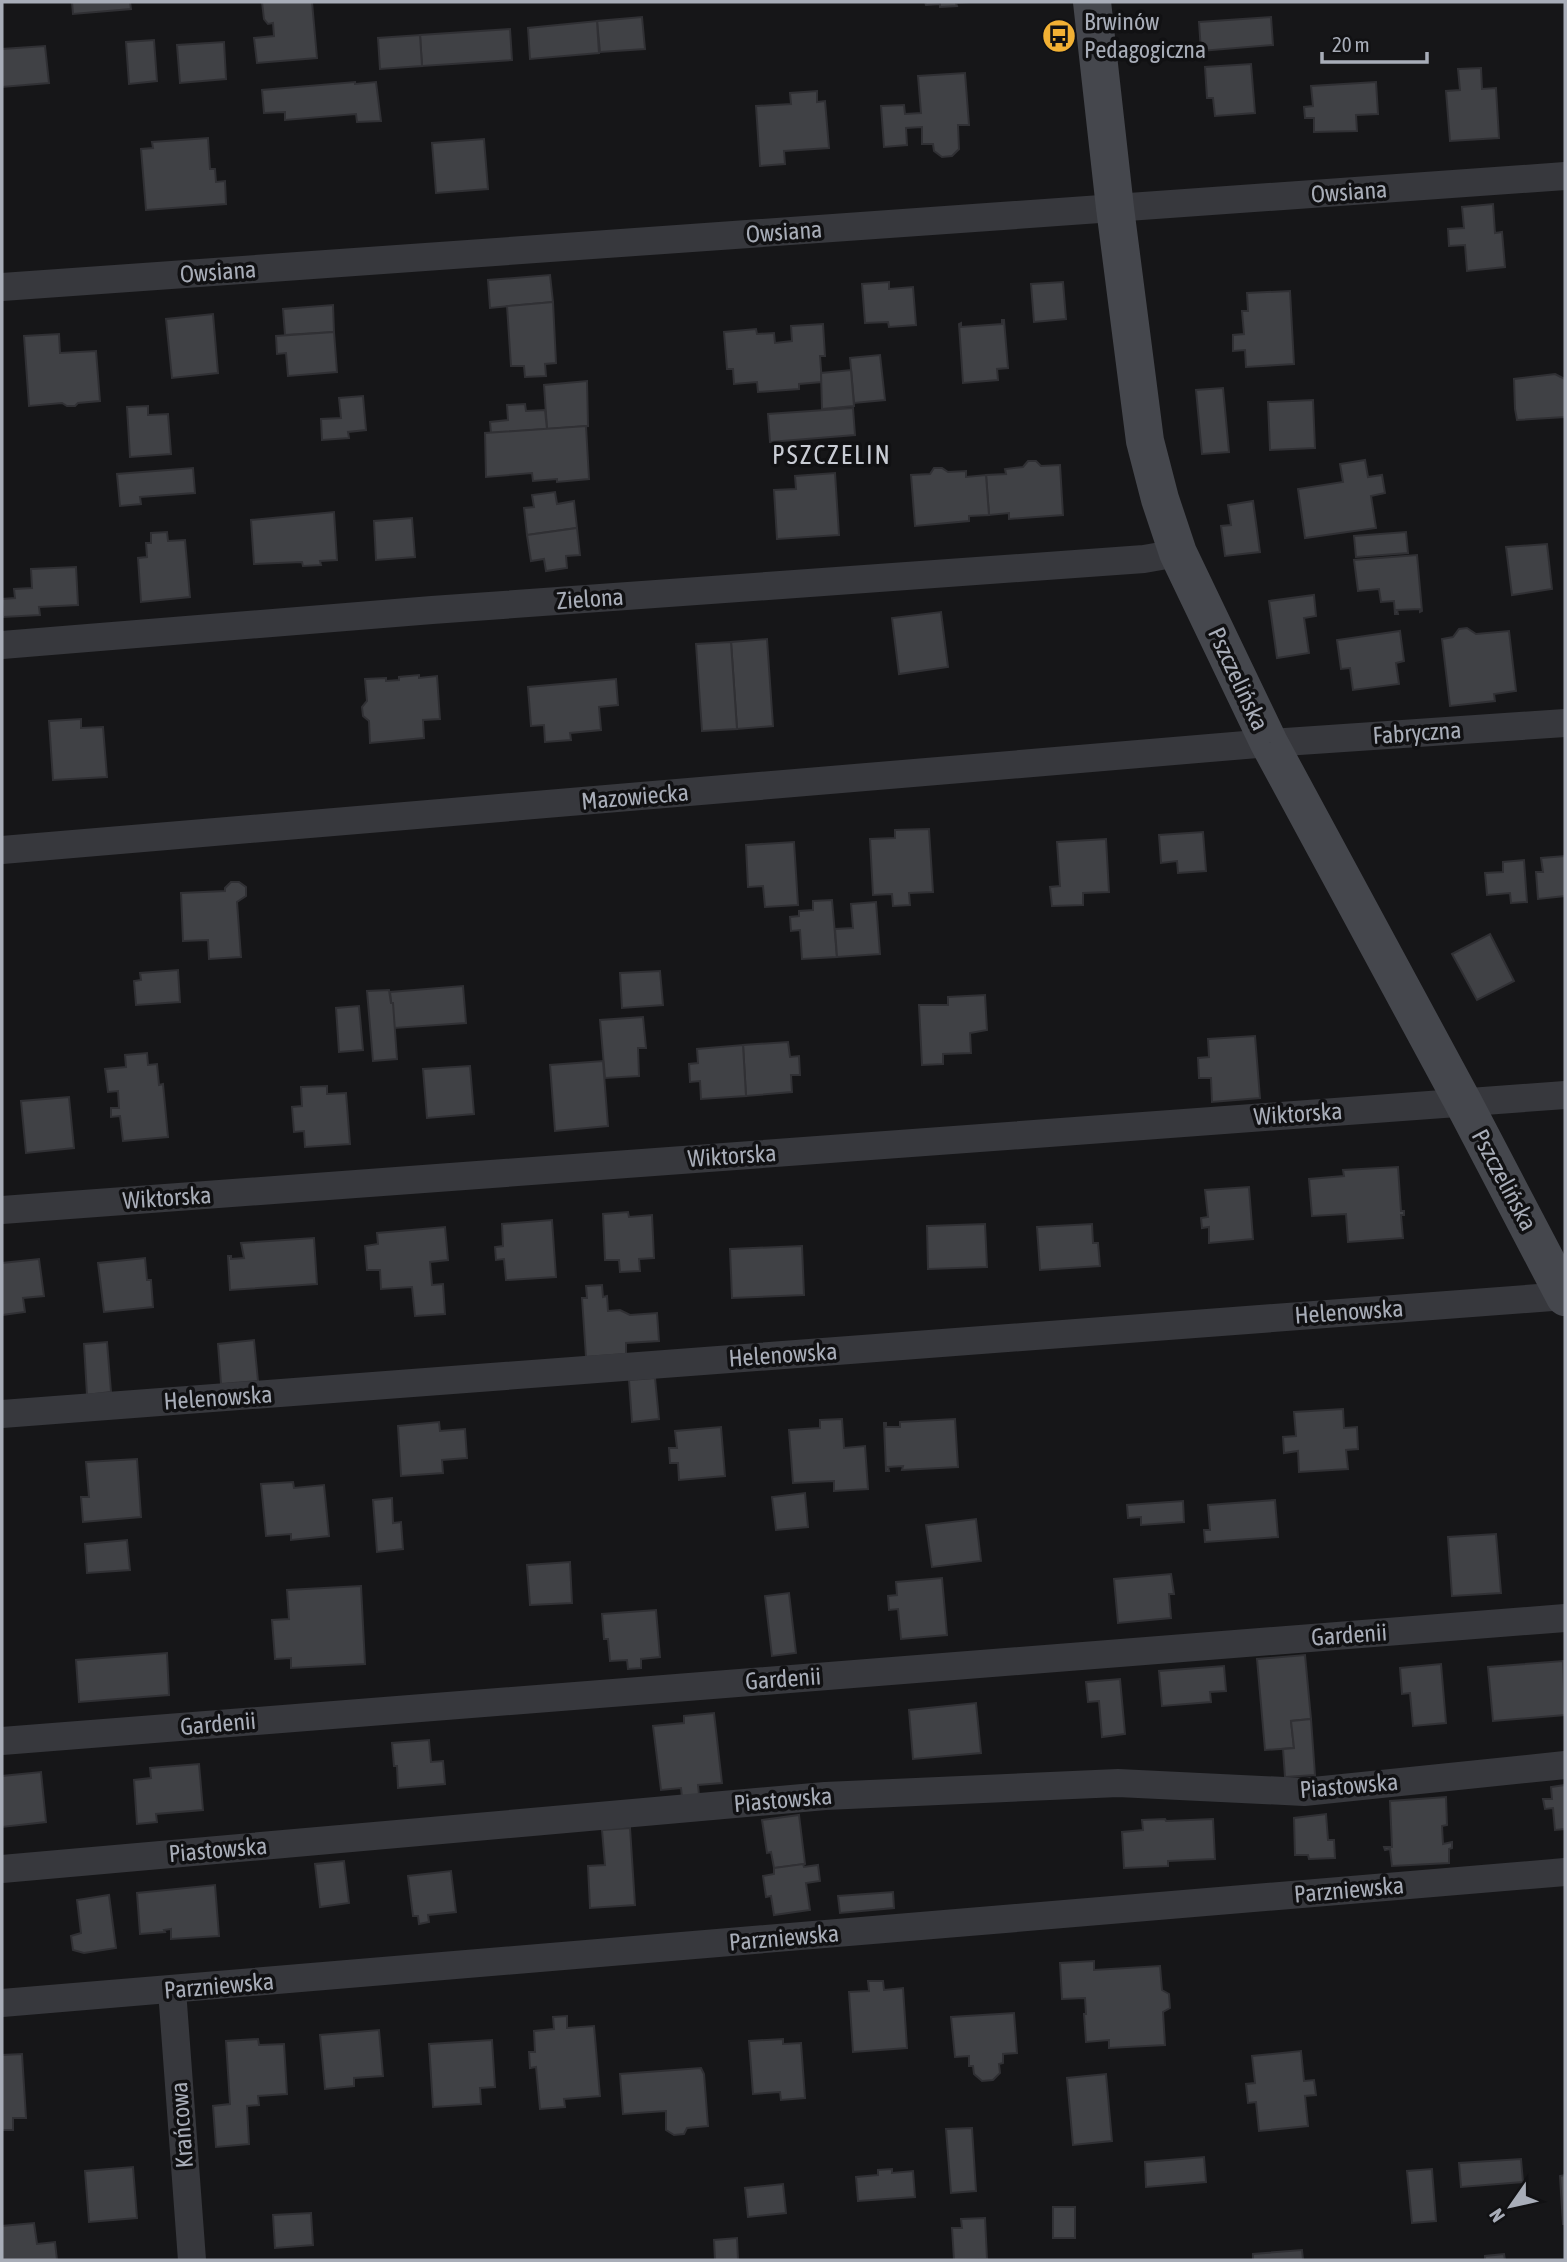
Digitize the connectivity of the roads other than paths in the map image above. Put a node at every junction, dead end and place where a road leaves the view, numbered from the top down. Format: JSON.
{"nodes":[{"id":1,"x":1092,"y":2,"type":"edge"},
{"id":2,"x":1565,"y":176,"type":"edge"},
{"id":3,"x":1115,"y":208,"type":"junction"},
{"id":4,"x":2,"y":287,"type":"edge"},
{"id":5,"x":1178,"y":553,"type":"junction"},
{"id":6,"x":2,"y":645,"type":"edge"},
{"id":7,"x":1565,"y":723,"type":"edge"},
{"id":8,"x":1269,"y":743,"type":"junction"},
{"id":9,"x":2,"y":850,"type":"edge"},
{"id":10,"x":1565,"y":1095,"type":"edge"},
{"id":11,"x":1463,"y":1102,"type":"junction"},
{"id":12,"x":2,"y":1210,"type":"edge"},
{"id":13,"x":1565,"y":1297,"type":"edge"},
{"id":14,"x":2,"y":1414,"type":"edge"},
{"id":15,"x":1565,"y":1618,"type":"edge"},
{"id":16,"x":2,"y":1741,"type":"edge"},
{"id":17,"x":1565,"y":1765,"type":"edge"},
{"id":18,"x":2,"y":1869,"type":"edge"},
{"id":19,"x":1565,"y":1872,"type":"edge"},
{"id":20,"x":172,"y":1990,"type":"junction"},
{"id":21,"x":2,"y":2003,"type":"edge"},
{"id":22,"x":192,"y":2260,"type":"edge"}],
"edges":[{"from":1,"to":3,"type":"main road","name":"Pszczelińska"},
{"from":2,"to":3,"type":"street","name":"Owsiana"},
{"from":3,"to":4,"type":"street","name":"Owsiana"},
{"from":3,"to":5,"type":"main road","name":"Pszczelińska"},
{"from":5,"to":6,"type":"street","name":"Zielona"},
{"from":5,"to":8,"type":"main road","name":"Pszczelińska"},
{"from":7,"to":8,"type":"street","name":"Fabryczna"},
{"from":8,"to":9,"type":"street","name":"Mazowiecka"},
{"from":8,"to":11,"type":"main road","name":"Pszczelińska"},
{"from":10,"to":11,"type":"street","name":"Wiktorska"},
{"from":11,"to":12,"type":"street","name":"Wiktorska"},
{"from":11,"to":13,"type":"main road","name":"Pszczelińska"},
{"from":13,"to":14,"type":"street","name":"Helenowska"},
{"from":15,"to":16,"type":"street","name":"Gardenii"},
{"from":17,"to":18,"type":"street","name":"Piastowska"},
{"from":19,"to":20,"type":"street","name":"Parzniewska"},
{"from":20,"to":21,"type":"street","name":"Parzniewska"},
{"from":20,"to":22,"type":"street","name":"Krańcowa"}]}
